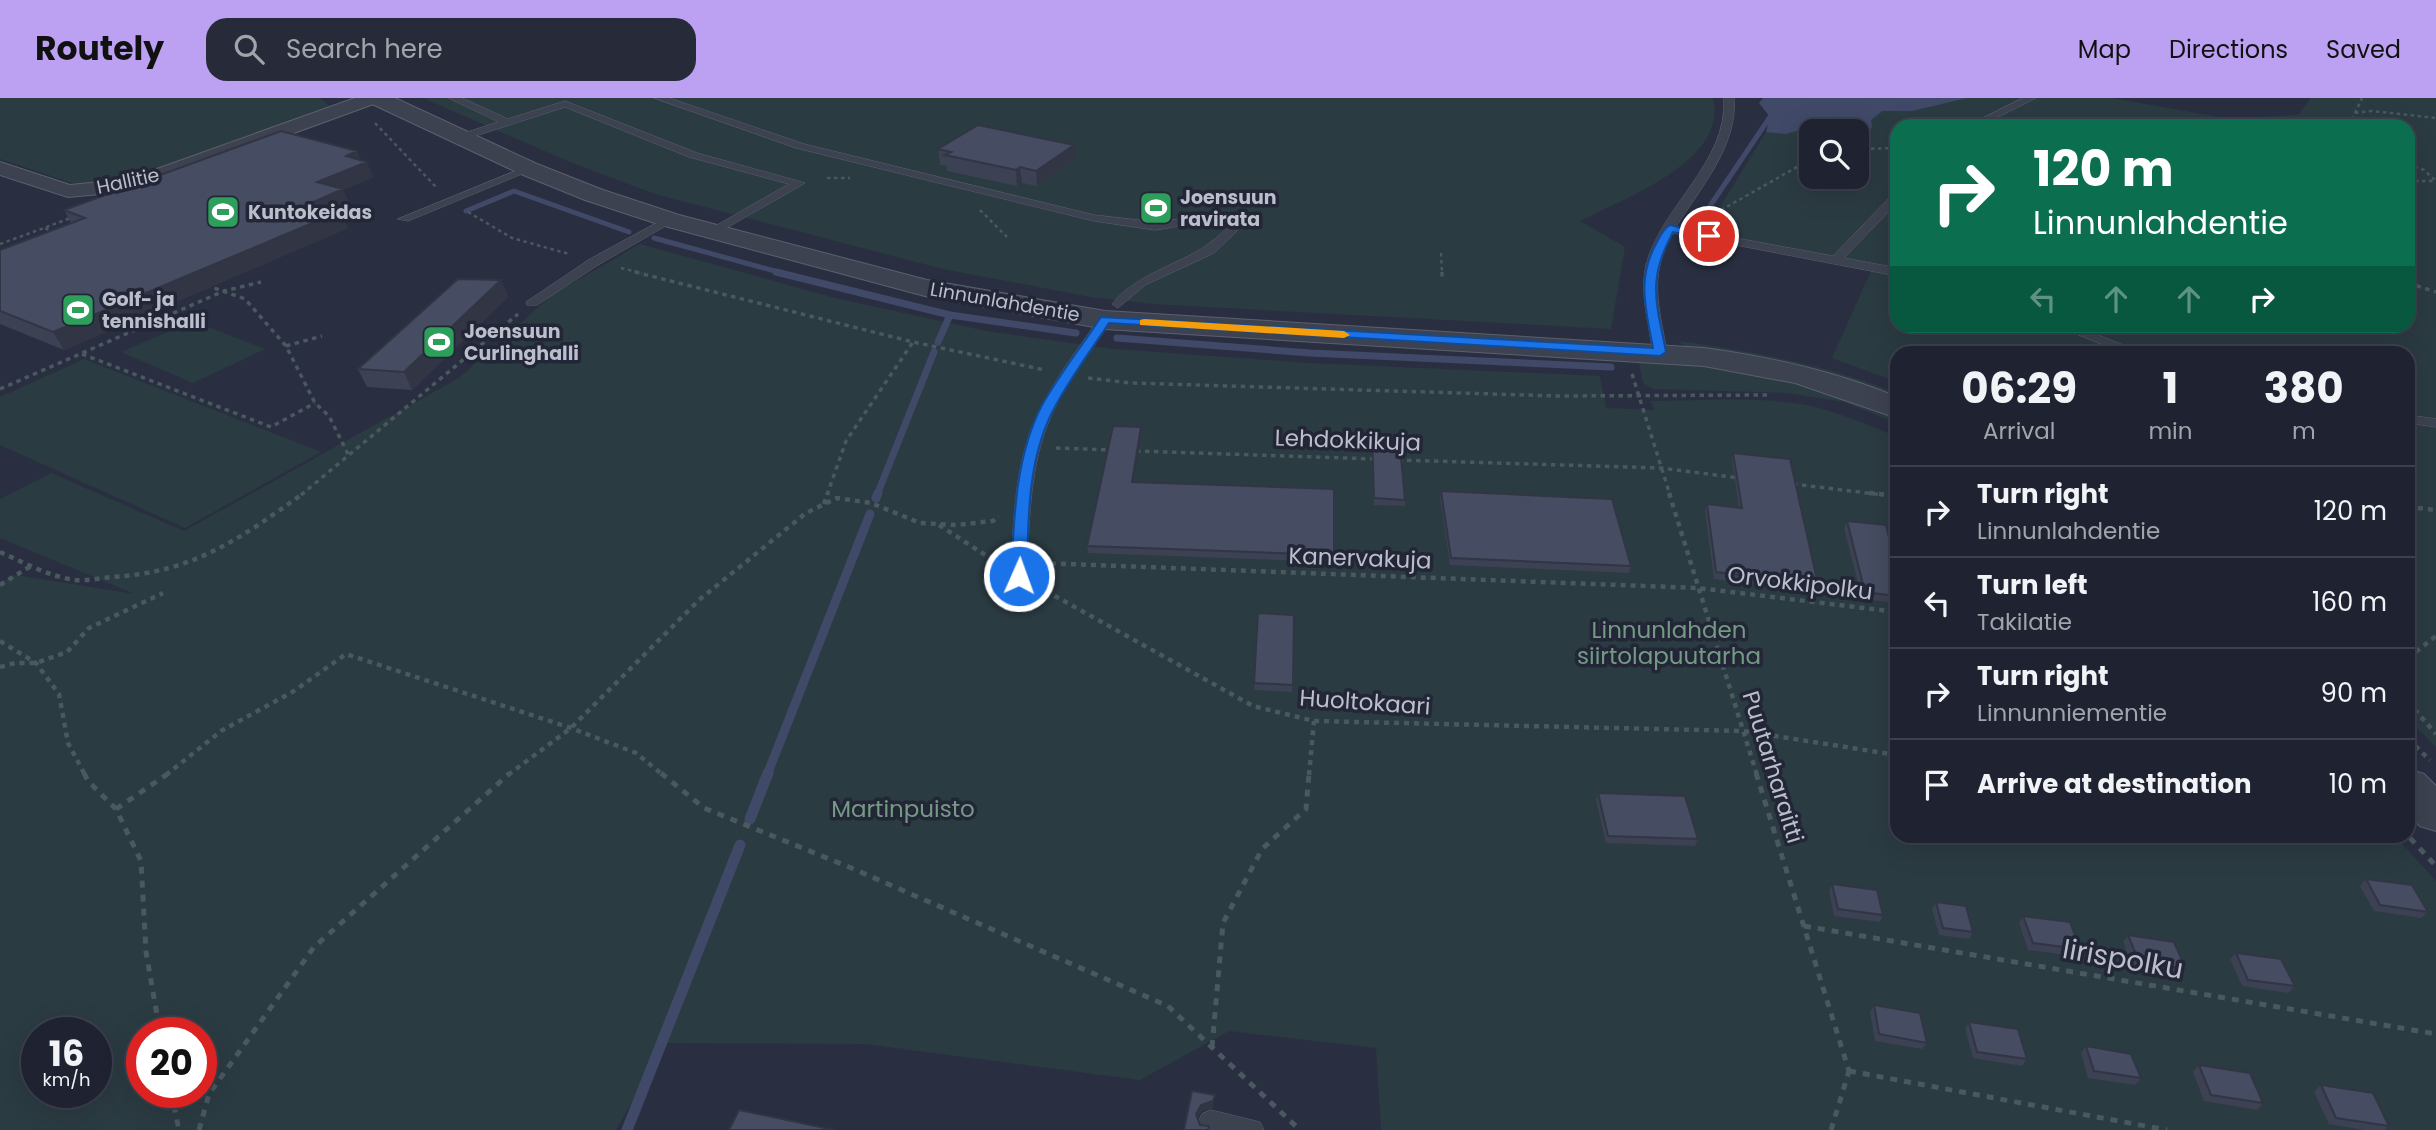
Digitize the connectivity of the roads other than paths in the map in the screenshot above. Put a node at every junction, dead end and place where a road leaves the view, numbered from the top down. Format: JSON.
{"nodes":[{"id":1,"x":372,"y":98,"type":"edge"},
{"id":2,"x":378,"y":98,"type":"edge"},
{"id":3,"x":454,"y":98,"type":"edge"},
{"id":4,"x":659,"y":98,"type":"edge"},
{"id":5,"x":1729,"y":98,"type":"edge"},
{"id":6,"x":2031,"y":98,"type":"edge"},
{"id":7,"x":1987,"y":119,"type":"edge"},
{"id":8,"x":507,"y":122,"type":"junction"},
{"id":9,"x":461,"y":137,"type":"junction"},
{"id":10,"x":0,"y":168,"type":"edge"},
{"id":11,"x":529,"y":169,"type":"junction"},
{"id":12,"x":1890,"y":203,"type":"edge"},
{"id":13,"x":404,"y":219,"type":"dead end"},
{"id":14,"x":670,"y":220,"type":"junction"},
{"id":15,"x":1670,"y":229,"type":"junction"},
{"id":16,"x":714,"y":231,"type":"junction"},
{"id":17,"x":1838,"y":258,"type":"junction"},
{"id":18,"x":1890,"y":270,"type":"edge"},
{"id":19,"x":532,"y":302,"type":"road end"},
{"id":20,"x":1112,"y":312,"type":"junction"},
{"id":21,"x":2083,"y":333,"type":"edge"},
{"id":22,"x":2118,"y":346,"type":"edge"},
{"id":23,"x":1660,"y":352,"type":"junction"},
{"id":24,"x":1890,"y":405,"type":"edge"},
{"id":25,"x":2415,"y":420,"type":"edge"},
{"id":26,"x":2436,"y":423,"type":"edge"},
{"id":27,"x":1019,"y":569,"type":"road end"},
{"id":28,"x":2415,"y":793,"type":"edge"},
{"id":29,"x":2436,"y":814,"type":"edge"},
{"id":30,"x":1211,"y":1122,"type":"dead end"},
{"id":31,"x":1251,"y":1130,"type":"edge"}],
"edges":[{"from":1,"to":10,"type":"street","name":"Hallitie"},
{"from":2,"to":9,"type":"street","name":"Linnunlahdentie"},
{"from":3,"to":8,"type":"lane"},
{"from":4,"to":20,"type":"lane"},
{"from":5,"to":15,"type":"lane"},
{"from":6,"to":7,"type":"lane"},
{"from":8,"to":9,"type":"lane"},
{"from":8,"to":16,"type":"lane"},
{"from":9,"to":11,"type":"street","name":"Linnunlahdentie"},
{"from":11,"to":13,"type":"lane"},
{"from":11,"to":14,"type":"street","name":"Linnunlahdentie"},
{"from":12,"to":17,"type":"lane"},
{"from":14,"to":16,"type":"street","name":"Linnunlahdentie"},
{"from":14,"to":19,"type":"lane"},
{"from":15,"to":17,"type":"lane"},
{"from":15,"to":23,"type":"lane"},
{"from":16,"to":20,"type":"street","name":"Linnunlahdentie"},
{"from":17,"to":18,"type":"lane"},
{"from":20,"to":23,"type":"street","name":"Linnunlahdentie"},
{"from":20,"to":27,"type":"lane"},
{"from":21,"to":22,"type":"lane"},
{"from":23,"to":24,"type":"street","name":"Linnunlahdentie"},
{"from":25,"to":26,"type":"lane"},
{"from":28,"to":29,"type":"street"},
{"from":30,"to":31,"type":"lane"}]}
